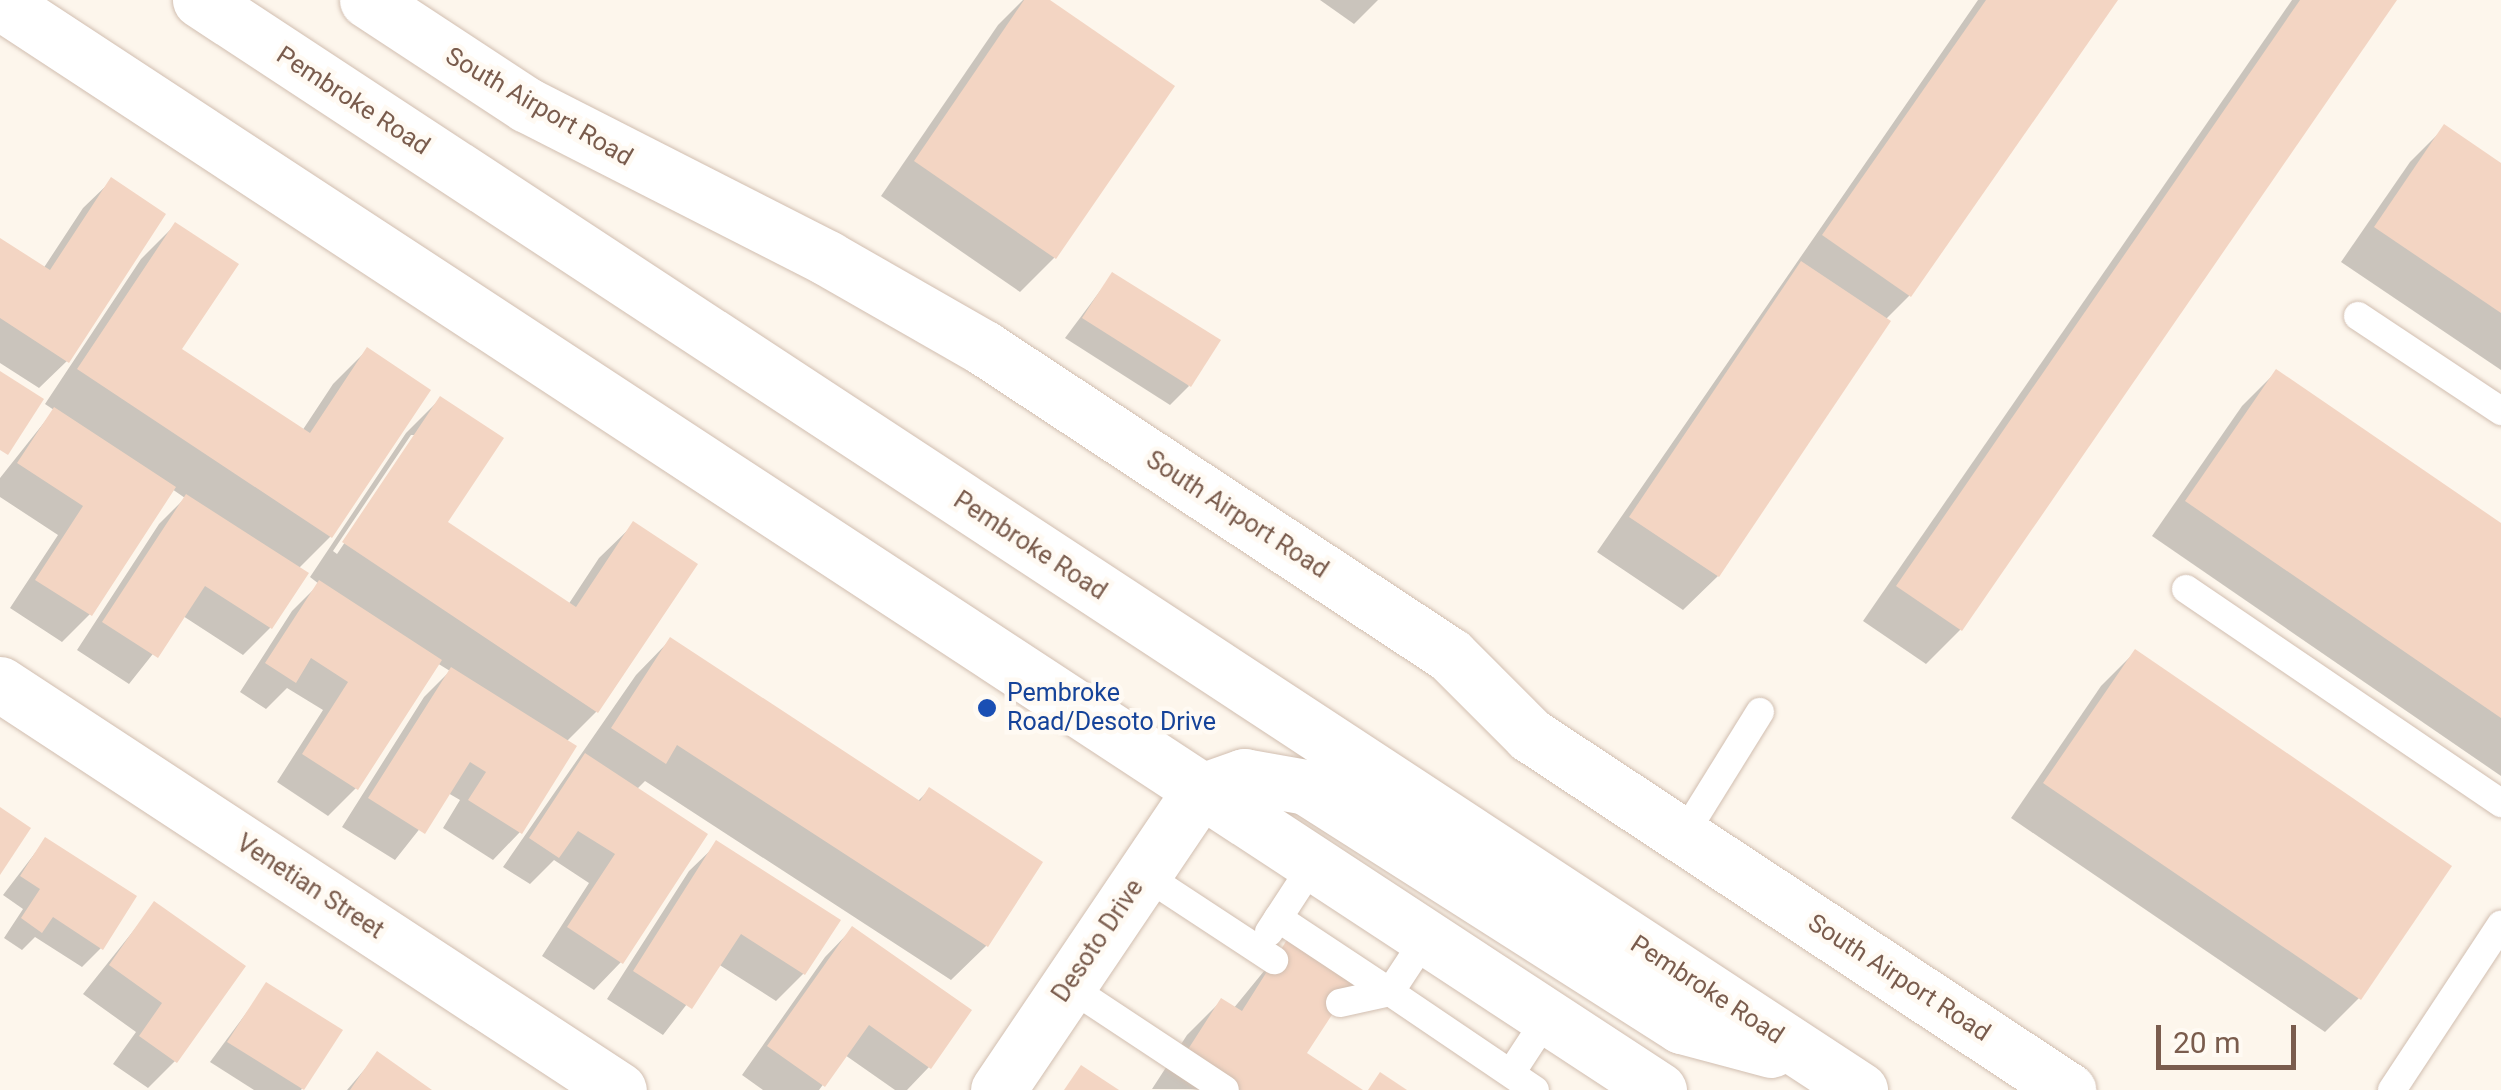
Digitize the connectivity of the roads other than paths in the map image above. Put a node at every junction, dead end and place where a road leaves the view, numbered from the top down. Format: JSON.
{"nodes":[{"id":1,"x":200,"y":0,"type":"edge"},
{"id":2,"x":367,"y":0,"type":"edge"},
{"id":3,"x":0,"y":2,"type":"edge"},
{"id":4,"x":2358,"y":316,"type":"dead end"},
{"id":5,"x":2501,"y":411,"type":"edge"},
{"id":6,"x":2186,"y":589,"type":"dead end"},
{"id":7,"x":0,"y":684,"type":"edge"},
{"id":8,"x":1760,"y":712,"type":"dead end"},
{"id":9,"x":1198,"y":792,"type":"junction"},
{"id":10,"x":2501,"y":803,"type":"edge"},
{"id":11,"x":1683,"y":836,"type":"junction"},
{"id":12,"x":1312,"y":866,"type":"junction"},
{"id":13,"x":1144,"y":874,"type":"junction"},
{"id":14,"x":1278,"y":918,"type":"junction"},
{"id":15,"x":2501,"y":924,"type":"edge"},
{"id":16,"x":1425,"y":939,"type":"junction"},
{"id":17,"x":1068,"y":986,"type":"junction"},
{"id":18,"x":1390,"y":992,"type":"junction"},
{"id":19,"x":1340,"y":1003,"type":"dead end"},
{"id":20,"x":1546,"y":1018,"type":"junction"},
{"id":21,"x":1511,"y":1074,"type":"junction"},
{"id":22,"x":1839,"y":1076,"type":"edge"},
{"id":23,"x":620,"y":1090,"type":"edge"},
{"id":24,"x":998,"y":1090,"type":"edge"},
{"id":25,"x":1224,"y":1090,"type":"edge"},
{"id":26,"x":1535,"y":1090,"type":"edge"},
{"id":27,"x":1659,"y":1090,"type":"edge"},
{"id":28,"x":2068,"y":1090,"type":"edge"},
{"id":29,"x":2392,"y":1090,"type":"edge"}],
"edges":[{"from":1,"to":22,"type":"main road","name":"Pembroke Road"},
{"from":2,"to":11,"type":"main road","name":"South Airport Road"},
{"from":3,"to":9,"type":"main road"},
{"from":4,"to":5,"type":"lane"},
{"from":6,"to":10,"type":"lane"},
{"from":7,"to":23,"type":"main road","name":"Venetian Street"},
{"from":8,"to":11,"type":"lane"},
{"from":9,"to":12,"type":"main road"},
{"from":9,"to":13,"type":"main road","name":"Desoto Drive"},
{"from":9,"to":22,"type":"main road"},
{"from":11,"to":28,"type":"main road","name":"South Airport Road"},
{"from":12,"to":14,"type":"lane"},
{"from":12,"to":16,"type":"main road"},
{"from":13,"to":14,"type":"lane"},
{"from":13,"to":17,"type":"main road","name":"Desoto Drive"},
{"from":14,"to":18,"type":"lane"},
{"from":15,"to":29,"type":"lane"},
{"from":16,"to":18,"type":"lane"},
{"from":16,"to":20,"type":"main road"},
{"from":17,"to":24,"type":"main road","name":"Desoto Drive"},
{"from":17,"to":25,"type":"lane"},
{"from":18,"to":19,"type":"lane"},
{"from":18,"to":21,"type":"lane"},
{"from":20,"to":21,"type":"lane"},
{"from":20,"to":27,"type":"main road"},
{"from":21,"to":26,"type":"lane"}]}
